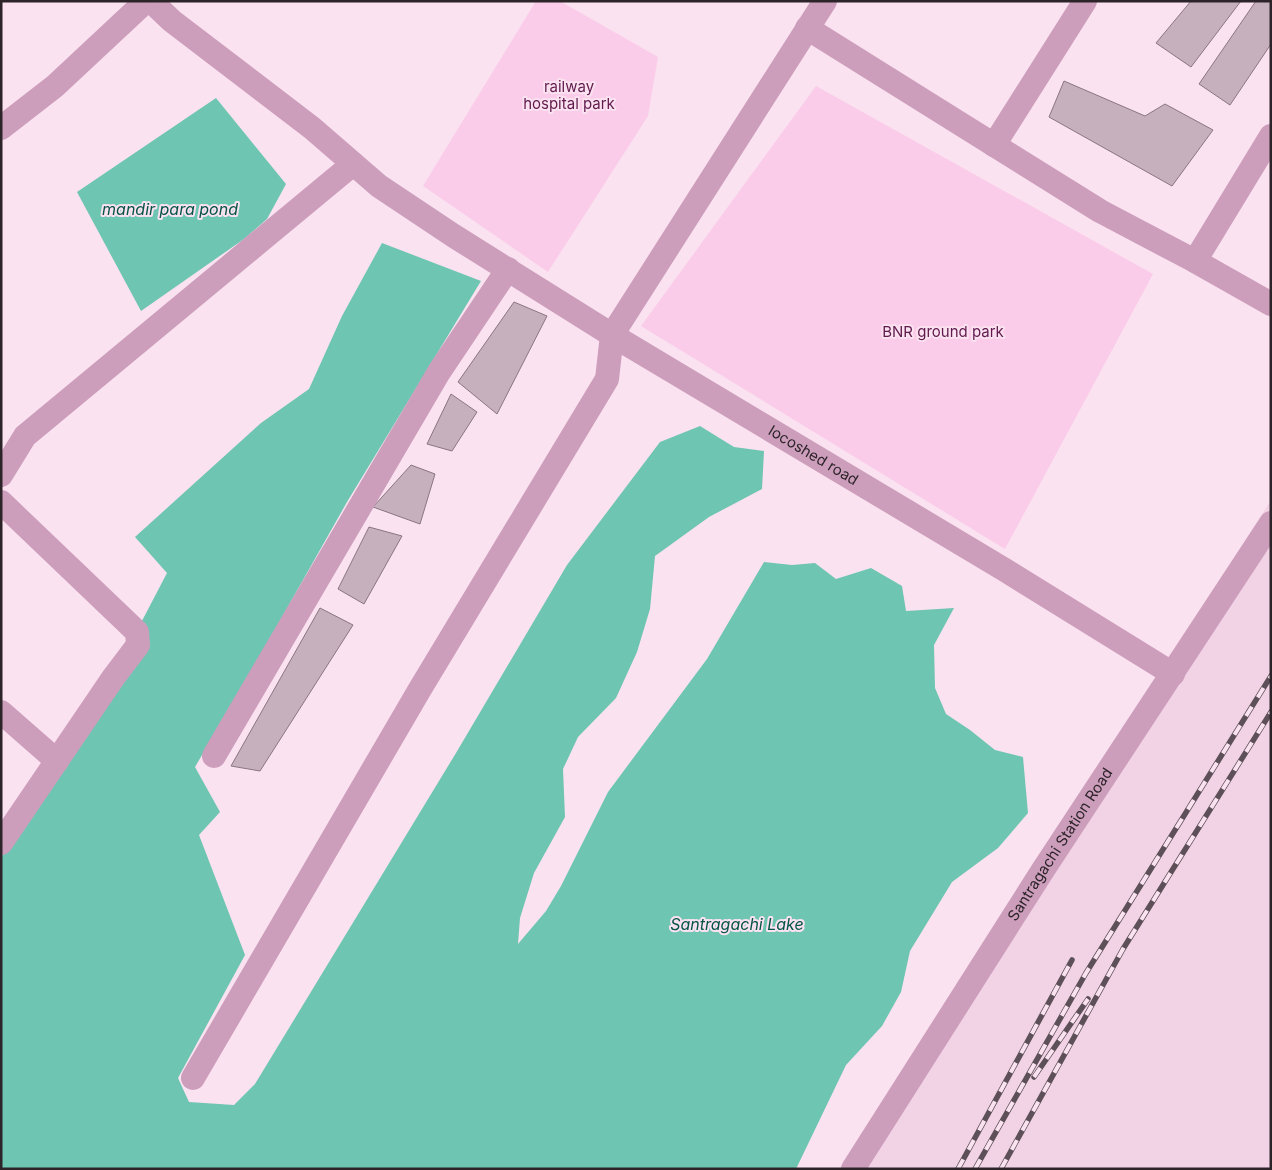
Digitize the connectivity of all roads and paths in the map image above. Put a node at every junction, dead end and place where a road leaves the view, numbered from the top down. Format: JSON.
{"nodes":[{"id":1,"x":146,"y":1,"type":"edge"},
{"id":2,"x":151,"y":1,"type":"edge"},
{"id":3,"x":825,"y":1,"type":"edge"},
{"id":4,"x":1085,"y":1,"type":"edge"},
{"id":5,"x":807,"y":28,"type":"junction"},
{"id":6,"x":1,"y":128,"type":"edge"},
{"id":7,"x":1271,"y":136,"type":"edge"},
{"id":8,"x":994,"y":145,"type":"junction"},
{"id":9,"x":354,"y":164,"type":"junction"},
{"id":10,"x":1195,"y":261,"type":"junction"},
{"id":11,"x":508,"y":269,"type":"junction"},
{"id":12,"x":1271,"y":304,"type":"edge"},
{"id":13,"x":612,"y":335,"type":"junction"},
{"id":14,"x":3,"y":467,"type":"edge"},
{"id":15,"x":1,"y":502,"type":"edge"},
{"id":16,"x":1271,"y":523,"type":"edge"},
{"id":17,"x":1173,"y":674,"type":"junction"},
{"id":18,"x":1,"y":712,"type":"edge"},
{"id":19,"x":214,"y":756,"type":"dead end"},
{"id":20,"x":57,"y":760,"type":"junction"},
{"id":21,"x":1,"y":843,"type":"edge"},
{"id":22,"x":193,"y":1078,"type":"dead end"},
{"id":23,"x":853,"y":1169,"type":"edge"}],
"edges":[{"from":1,"to":6,"type":"street"},
{"from":2,"to":9,"type":"street","name":"locoshed road"},
{"from":3,"to":5,"type":"street"},
{"from":4,"to":8,"type":"street"},
{"from":5,"to":8,"type":"street"},
{"from":5,"to":13,"type":"street"},
{"from":7,"to":10,"type":"street"},
{"from":8,"to":10,"type":"street"},
{"from":9,"to":11,"type":"street","name":"locoshed road"},
{"from":9,"to":14,"type":"street"},
{"from":10,"to":12,"type":"street"},
{"from":11,"to":13,"type":"street","name":"locoshed road"},
{"from":11,"to":19,"type":"street"},
{"from":13,"to":17,"type":"street","name":"locoshed road"},
{"from":13,"to":22,"type":"street"},
{"from":15,"to":20,"type":"street"},
{"from":16,"to":17,"type":"street","name":"Santragachi Station Road"},
{"from":17,"to":23,"type":"street","name":"Santragachi Station Road"},
{"from":18,"to":20,"type":"street"},
{"from":20,"to":21,"type":"street"}]}
